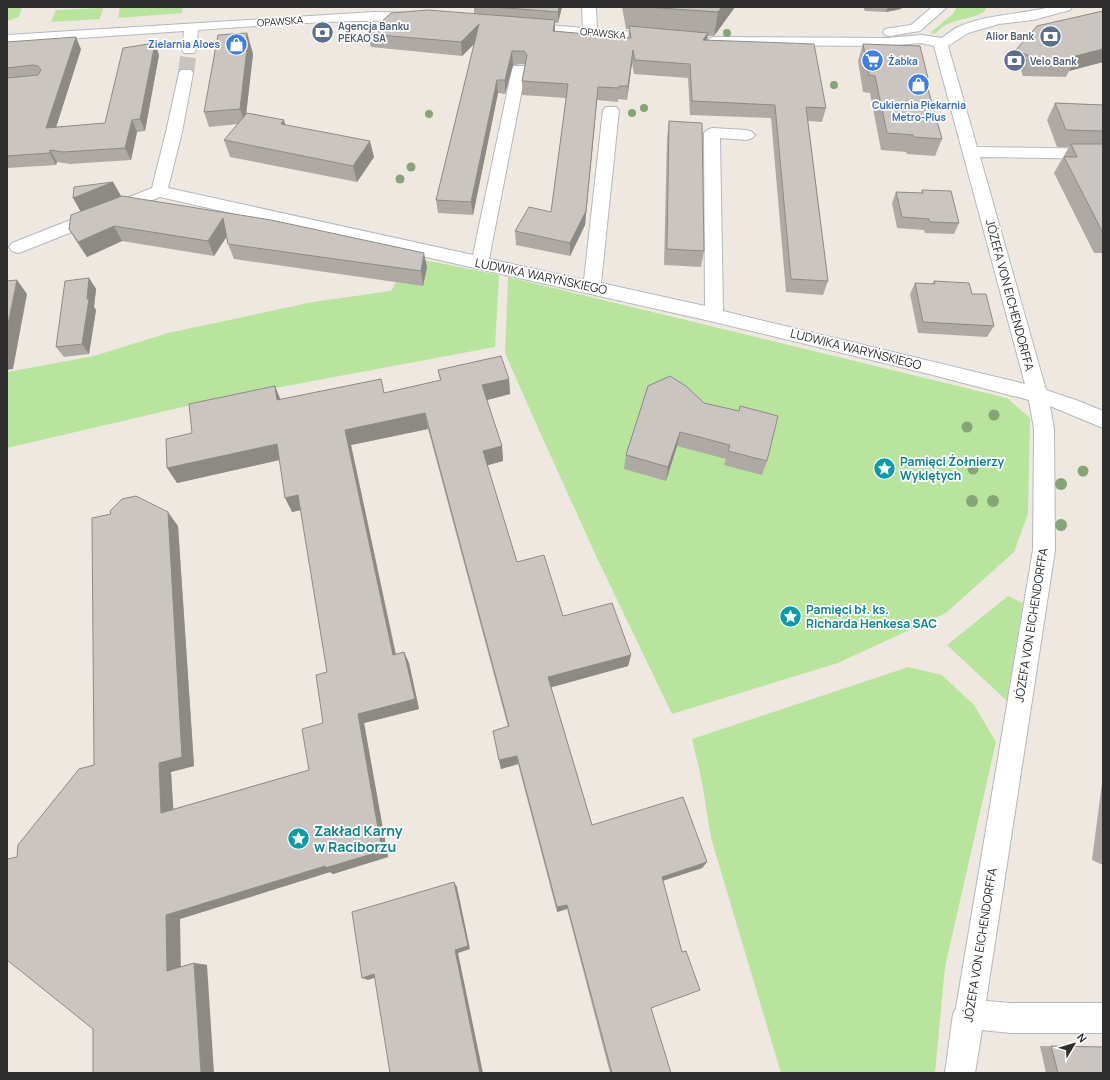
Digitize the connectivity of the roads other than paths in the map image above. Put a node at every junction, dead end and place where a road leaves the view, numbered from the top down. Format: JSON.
{"nodes":[{"id":1,"x":589,"y":7,"type":"edge"},
{"id":2,"x":940,"y":7,"type":"edge"},
{"id":3,"x":1025,"y":7,"type":"edge"},
{"id":4,"x":1060,"y":8,"type":"edge"},
{"id":5,"x":1000,"y":13,"type":"edge"},
{"id":6,"x":431,"y":19,"type":"edge"},
{"id":7,"x":514,"y":26,"type":"edge"},
{"id":8,"x":191,"y":27,"type":"junction"},
{"id":9,"x":590,"y":32,"type":"junction"},
{"id":10,"x":925,"y":37,"type":"junction"},
{"id":11,"x":7,"y":39,"type":"edge"},
{"id":12,"x":676,"y":39,"type":"edge"},
{"id":13,"x":699,"y":41,"type":"edge"},
{"id":14,"x":189,"y":50,"type":"tunnel mouth"},
{"id":15,"x":519,"y":69,"type":"edge"},
{"id":16,"x":186,"y":73,"type":"tunnel mouth"},
{"id":17,"x":611,"y":110,"type":"dead end"},
{"id":18,"x":747,"y":135,"type":"dead end"},
{"id":19,"x":971,"y":152,"type":"junction"},
{"id":20,"x":1103,"y":154,"type":"edge"},
{"id":21,"x":159,"y":191,"type":"junction"},
{"id":22,"x":18,"y":247,"type":"dead end"},
{"id":23,"x":480,"y":262,"type":"junction"},
{"id":24,"x":592,"y":287,"type":"junction"},
{"id":25,"x":714,"y":314,"type":"junction"},
{"id":26,"x":1038,"y":395,"type":"junction"},
{"id":27,"x":1103,"y":420,"type":"edge"},
{"id":28,"x":968,"y":1014,"type":"junction"},
{"id":29,"x":1103,"y":1018,"type":"edge"},
{"id":30,"x":960,"y":1073,"type":"edge"}],
"edges":[{"from":1,"to":9,"type":"street"},
{"from":2,"to":10,"type":"street"},
{"from":3,"to":4,"type":"street"},
{"from":4,"to":5,"type":"street"},
{"from":5,"to":10,"type":"street"},
{"from":6,"to":8,"type":"street","name":"OPAWSKA"},
{"from":7,"to":9,"type":"street","name":"OPAWSKA"},
{"from":8,"to":11,"type":"street","name":"OPAWSKA"},
{"from":8,"to":14,"type":"street"},
{"from":9,"to":12,"type":"street","name":"OPAWSKA"},
{"from":10,"to":13,"type":"street"},
{"from":10,"to":19,"type":"street","name":"JÓZEFA VON EICHENDORFFA"},
{"from":15,"to":23,"type":"street"},
{"from":16,"to":21,"type":"street"},
{"from":17,"to":24,"type":"street"},
{"from":18,"to":25,"type":"street"},
{"from":19,"to":20,"type":"street"},
{"from":19,"to":26,"type":"street","name":"JÓZEFA VON EICHENDORFFA"},
{"from":21,"to":22,"type":"street"},
{"from":21,"to":23,"type":"street","name":"LUDWIKA WARYŃSKIEGO"},
{"from":23,"to":24,"type":"street","name":"LUDWIKA WARYŃSKIEGO"},
{"from":24,"to":25,"type":"street","name":"LUDWIKA WARYŃSKIEGO"},
{"from":25,"to":26,"type":"street","name":"LUDWIKA WARYŃSKIEGO"},
{"from":26,"to":27,"type":"street","name":"LUDWIKA WARYŃSKIEGO"},
{"from":26,"to":28,"type":"street","name":"JÓZEFA VON EICHENDORFFA"},
{"from":28,"to":29,"type":"street"},
{"from":28,"to":30,"type":"street","name":"JÓZEFA VON EICHENDORFFA"}]}
